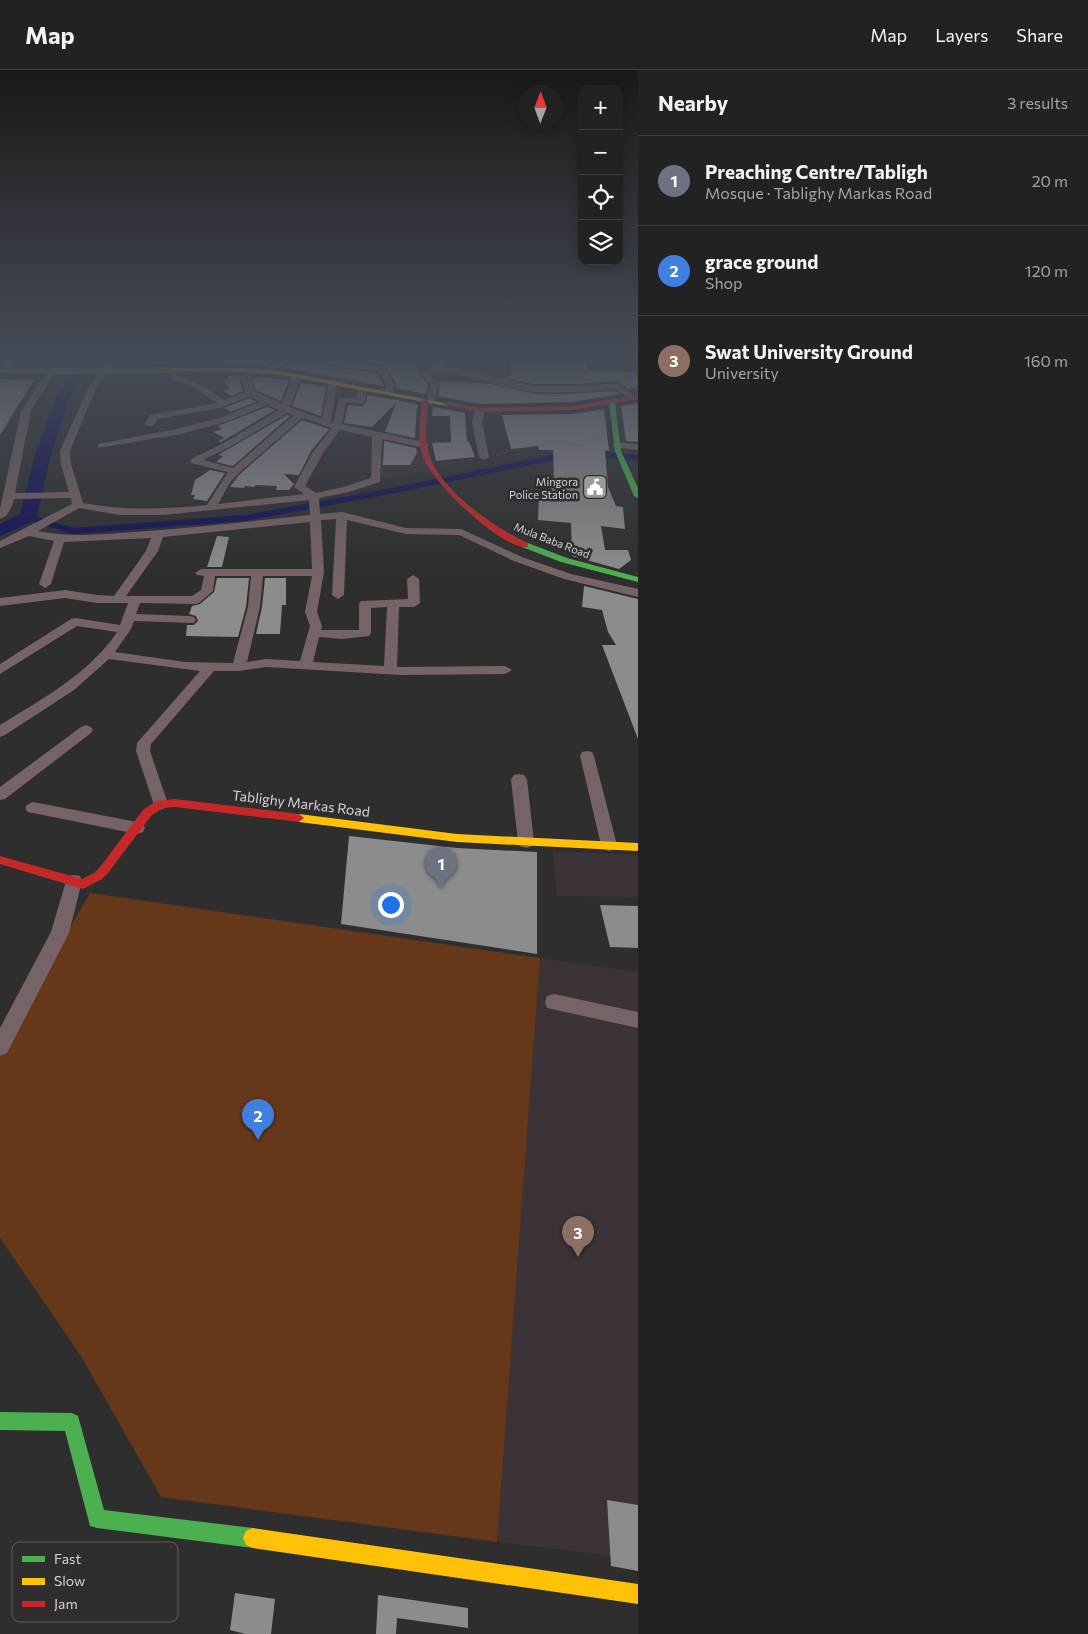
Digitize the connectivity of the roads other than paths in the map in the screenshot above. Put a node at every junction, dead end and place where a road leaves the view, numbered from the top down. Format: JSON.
{"nodes":[{"id":1,"x":23,"y":428,"type":"edge"},
{"id":2,"x":73,"y":428,"type":"edge"},
{"id":3,"x":192,"y":428,"type":"edge"},
{"id":4,"x":254,"y":428,"type":"edge"},
{"id":5,"x":286,"y":428,"type":"edge"},
{"id":6,"x":336,"y":428,"type":"edge"},
{"id":7,"x":341,"y":428,"type":"edge"},
{"id":8,"x":426,"y":428,"type":"edge"},
{"id":9,"x":478,"y":428,"type":"edge"},
{"id":10,"x":615,"y":428,"type":"edge"},
{"id":11,"x":377,"y":436,"type":"junction"},
{"id":12,"x":424,"y":445,"type":"junction"},
{"id":13,"x":101,"y":446,"type":"dead end"},
{"id":14,"x":638,"y":446,"type":"edge"},
{"id":15,"x":617,"y":448,"type":"junction"},
{"id":16,"x":484,"y":457,"type":"road end"},
{"id":17,"x":235,"y":471,"type":"junction"},
{"id":18,"x":13,"y":475,"type":"junction"},
{"id":19,"x":0,"y":477,"type":"edge"},
{"id":20,"x":12,"y":496,"type":"junction"},
{"id":21,"x":314,"y":496,"type":"junction"},
{"id":22,"x":638,"y":496,"type":"edge"},
{"id":23,"x":75,"y":498,"type":"junction"},
{"id":24,"x":211,"y":508,"type":"junction"},
{"id":25,"x":342,"y":515,"type":"junction"},
{"id":26,"x":0,"y":516,"type":"edge"},
{"id":27,"x":316,"y":518,"type":"junction"},
{"id":28,"x":28,"y":532,"type":"junction"},
{"id":29,"x":158,"y":534,"type":"junction"},
{"id":30,"x":58,"y":543,"type":"junction"},
{"id":31,"x":0,"y":545,"type":"edge"},
{"id":32,"x":125,"y":545,"type":"dead end"},
{"id":33,"x":257,"y":572,"type":"junction"},
{"id":34,"x":318,"y":572,"type":"junction"},
{"id":35,"x":206,"y":573,"type":"joint"},
{"id":36,"x":413,"y":579,"type":"dead end"},
{"id":37,"x":638,"y":580,"type":"edge"},
{"id":38,"x":45,"y":584,"type":"dead end"},
{"id":39,"x":638,"y":593,"type":"edge"},
{"id":40,"x":338,"y":595,"type":"dead end"},
{"id":41,"x":117,"y":600,"type":"junction"},
{"id":42,"x":134,"y":600,"type":"junction"},
{"id":43,"x":0,"y":602,"type":"edge"},
{"id":44,"x":393,"y":603,"type":"junction"},
{"id":45,"x":190,"y":620,"type":"dead end"},
{"id":46,"x":126,"y":623,"type":"junction"},
{"id":47,"x":314,"y":633,"type":"junction"},
{"id":48,"x":105,"y":655,"type":"junction"},
{"id":49,"x":306,"y":665,"type":"junction"},
{"id":50,"x":238,"y":667,"type":"junction"},
{"id":51,"x":210,"y":668,"type":"junction"},
{"id":52,"x":0,"y":670,"type":"edge"},
{"id":53,"x":390,"y":670,"type":"junction"},
{"id":54,"x":505,"y":670,"type":"dead end"},
{"id":55,"x":86,"y":730,"type":"dead end"},
{"id":56,"x":0,"y":732,"type":"edge"},
{"id":57,"x":587,"y":756,"type":"dead end"},
{"id":58,"x":518,"y":778,"type":"dead end"},
{"id":59,"x":0,"y":795,"type":"edge"},
{"id":60,"x":160,"y":804,"type":"junction"},
{"id":61,"x":33,"y":808,"type":"dead end"},
{"id":62,"x":137,"y":828,"type":"junction"},
{"id":63,"x":526,"y":842,"type":"junction"},
{"id":64,"x":609,"y":846,"type":"junction"},
{"id":65,"x":638,"y":847,"type":"edge"},
{"id":66,"x":0,"y":860,"type":"edge"},
{"id":67,"x":74,"y":881,"type":"junction"},
{"id":68,"x":554,"y":1002,"type":"dead end"},
{"id":69,"x":638,"y":1020,"type":"edge"},
{"id":70,"x":0,"y":1048,"type":"edge"},
{"id":71,"x":4,"y":1420,"type":"edge"},
{"id":72,"x":638,"y":1594,"type":"edge"}],
"edges":[{"from":1,"to":18,"type":"street"},
{"from":2,"to":23,"type":"street"},
{"from":3,"to":13,"type":"street"},
{"from":4,"to":17,"type":"street"},
{"from":5,"to":17,"type":"street"},
{"from":6,"to":21,"type":"street"},
{"from":7,"to":11,"type":"street"},
{"from":8,"to":12,"type":"main road","name":"Mula Baba Road"},
{"from":9,"to":16,"type":"street"},
{"from":10,"to":15,"type":"main road"},
{"from":11,"to":12,"type":"street"},
{"from":11,"to":21,"type":"street"},
{"from":12,"to":37,"type":"main road","name":"Mula Baba Road"},
{"from":14,"to":15,"type":"street"},
{"from":15,"to":22,"type":"main road"},
{"from":17,"to":24,"type":"street"},
{"from":18,"to":19,"type":"street"},
{"from":18,"to":20,"type":"street"},
{"from":20,"to":23,"type":"street"},
{"from":20,"to":26,"type":"street"},
{"from":21,"to":24,"type":"street"},
{"from":21,"to":27,"type":"street"},
{"from":23,"to":24,"type":"street"},
{"from":23,"to":28,"type":"street"},
{"from":25,"to":27,"type":"street"},
{"from":25,"to":39,"type":"street"},
{"from":25,"to":40,"type":"street"},
{"from":27,"to":29,"type":"street"},
{"from":27,"to":34,"type":"street"},
{"from":28,"to":30,"type":"street"},
{"from":28,"to":31,"type":"street"},
{"from":29,"to":30,"type":"street"},
{"from":29,"to":41,"type":"street"},
{"from":30,"to":32,"type":"street"},
{"from":30,"to":38,"type":"street"},
{"from":33,"to":34,"type":"street"},
{"from":33,"to":35,"type":"street"},
{"from":33,"to":50,"type":"street"},
{"from":34,"to":47,"type":"street"},
{"from":35,"to":42,"type":"street"},
{"from":36,"to":44,"type":"street"},
{"from":41,"to":42,"type":"street"},
{"from":41,"to":43,"type":"street"},
{"from":42,"to":46,"type":"street"},
{"from":44,"to":47,"type":"street"},
{"from":44,"to":53,"type":"street"},
{"from":45,"to":46,"type":"street"},
{"from":46,"to":48,"type":"street"},
{"from":46,"to":52,"type":"street"},
{"from":47,"to":49,"type":"street"},
{"from":48,"to":51,"type":"street"},
{"from":48,"to":56,"type":"street"},
{"from":49,"to":50,"type":"street"},
{"from":49,"to":53,"type":"street"},
{"from":50,"to":51,"type":"street"},
{"from":51,"to":60,"type":"street"},
{"from":53,"to":54,"type":"street"},
{"from":55,"to":59,"type":"street"},
{"from":57,"to":64,"type":"street"},
{"from":58,"to":63,"type":"street"},
{"from":60,"to":62,"type":"main road"},
{"from":60,"to":63,"type":"main road","name":"Tablighy Markas Road"},
{"from":61,"to":62,"type":"street"},
{"from":62,"to":67,"type":"main road"},
{"from":63,"to":64,"type":"main road","name":"Tablighy Markas Road"},
{"from":64,"to":65,"type":"main road","name":"Tablighy Markas Road"},
{"from":66,"to":67,"type":"main road"},
{"from":67,"to":70,"type":"street"},
{"from":68,"to":69,"type":"street"},
{"from":71,"to":72,"type":"main road"}]}
